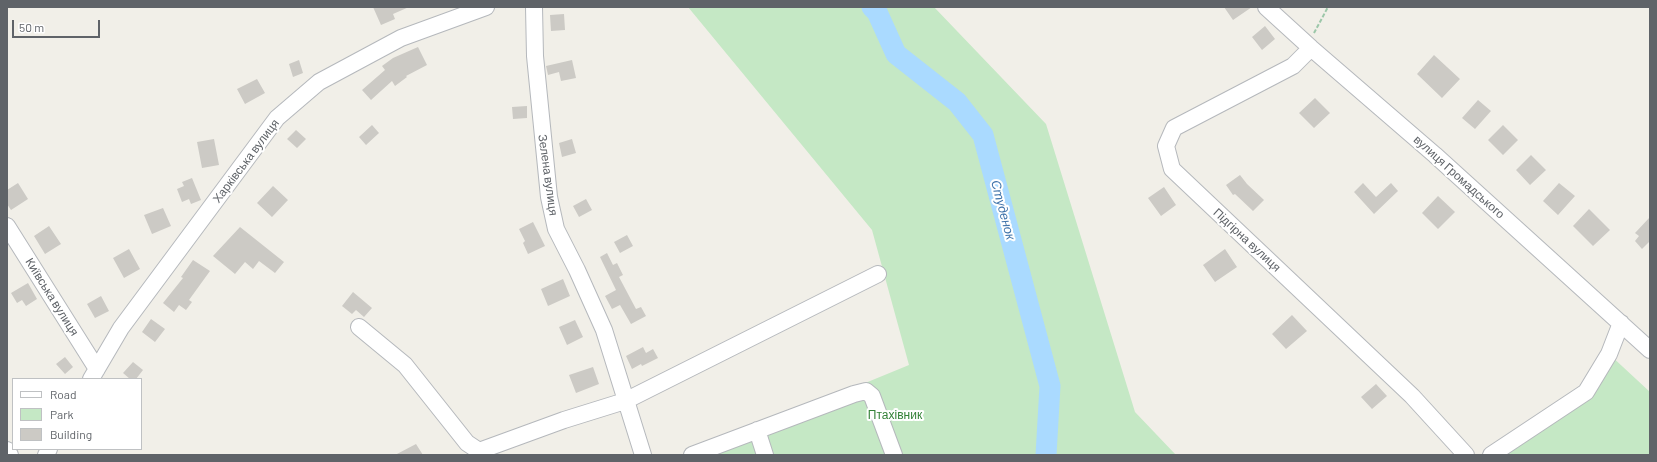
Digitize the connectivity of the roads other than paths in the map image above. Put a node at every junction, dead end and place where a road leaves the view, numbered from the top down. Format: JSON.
{"nodes":[{"id":1,"x":486,"y":7,"type":"edge"},
{"id":2,"x":534,"y":7,"type":"edge"},
{"id":3,"x":1266,"y":7,"type":"edge"},
{"id":4,"x":1312,"y":48,"type":"junction"},
{"id":5,"x":7,"y":226,"type":"edge"},
{"id":6,"x":878,"y":274,"type":"dead end"},
{"id":7,"x":1621,"y":323,"type":"junction"},
{"id":8,"x":359,"y":327,"type":"dead end"},
{"id":9,"x":1650,"y":350,"type":"edge"},
{"id":10,"x":94,"y":374,"type":"edge"},
{"id":11,"x":625,"y":401,"type":"junction"},
{"id":12,"x":757,"y":430,"type":"junction"},
{"id":13,"x":7,"y":450,"type":"edge"},
{"id":14,"x":475,"y":453,"type":"edge"},
{"id":15,"x":10,"y":455,"type":"edge"},
{"id":16,"x":643,"y":455,"type":"edge"},
{"id":17,"x":692,"y":455,"type":"edge"},
{"id":18,"x":765,"y":455,"type":"edge"},
{"id":19,"x":894,"y":455,"type":"edge"},
{"id":20,"x":1466,"y":455,"type":"edge"},
{"id":21,"x":1491,"y":455,"type":"edge"}],
"edges":[{"from":1,"to":10,"type":"street","name":"Харківська вулиця"},
{"from":2,"to":11,"type":"street","name":"Зелена вулиця"},
{"from":3,"to":4,"type":"street","name":"вулиця Громадського"},
{"from":4,"to":7,"type":"street","name":"вулиця Громадського"},
{"from":4,"to":20,"type":"street","name":"Підгірна вулиця"},
{"from":5,"to":10,"type":"street","name":"Київська вулиця"},
{"from":6,"to":11,"type":"street"},
{"from":7,"to":9,"type":"street","name":"вулиця Громадського"},
{"from":7,"to":21,"type":"street"},
{"from":8,"to":14,"type":"street"},
{"from":11,"to":14,"type":"street"},
{"from":11,"to":16,"type":"street","name":"Зелена вулиця"},
{"from":12,"to":17,"type":"street"},
{"from":12,"to":18,"type":"street"},
{"from":12,"to":19,"type":"street"},
{"from":13,"to":15,"type":"street"}]}
